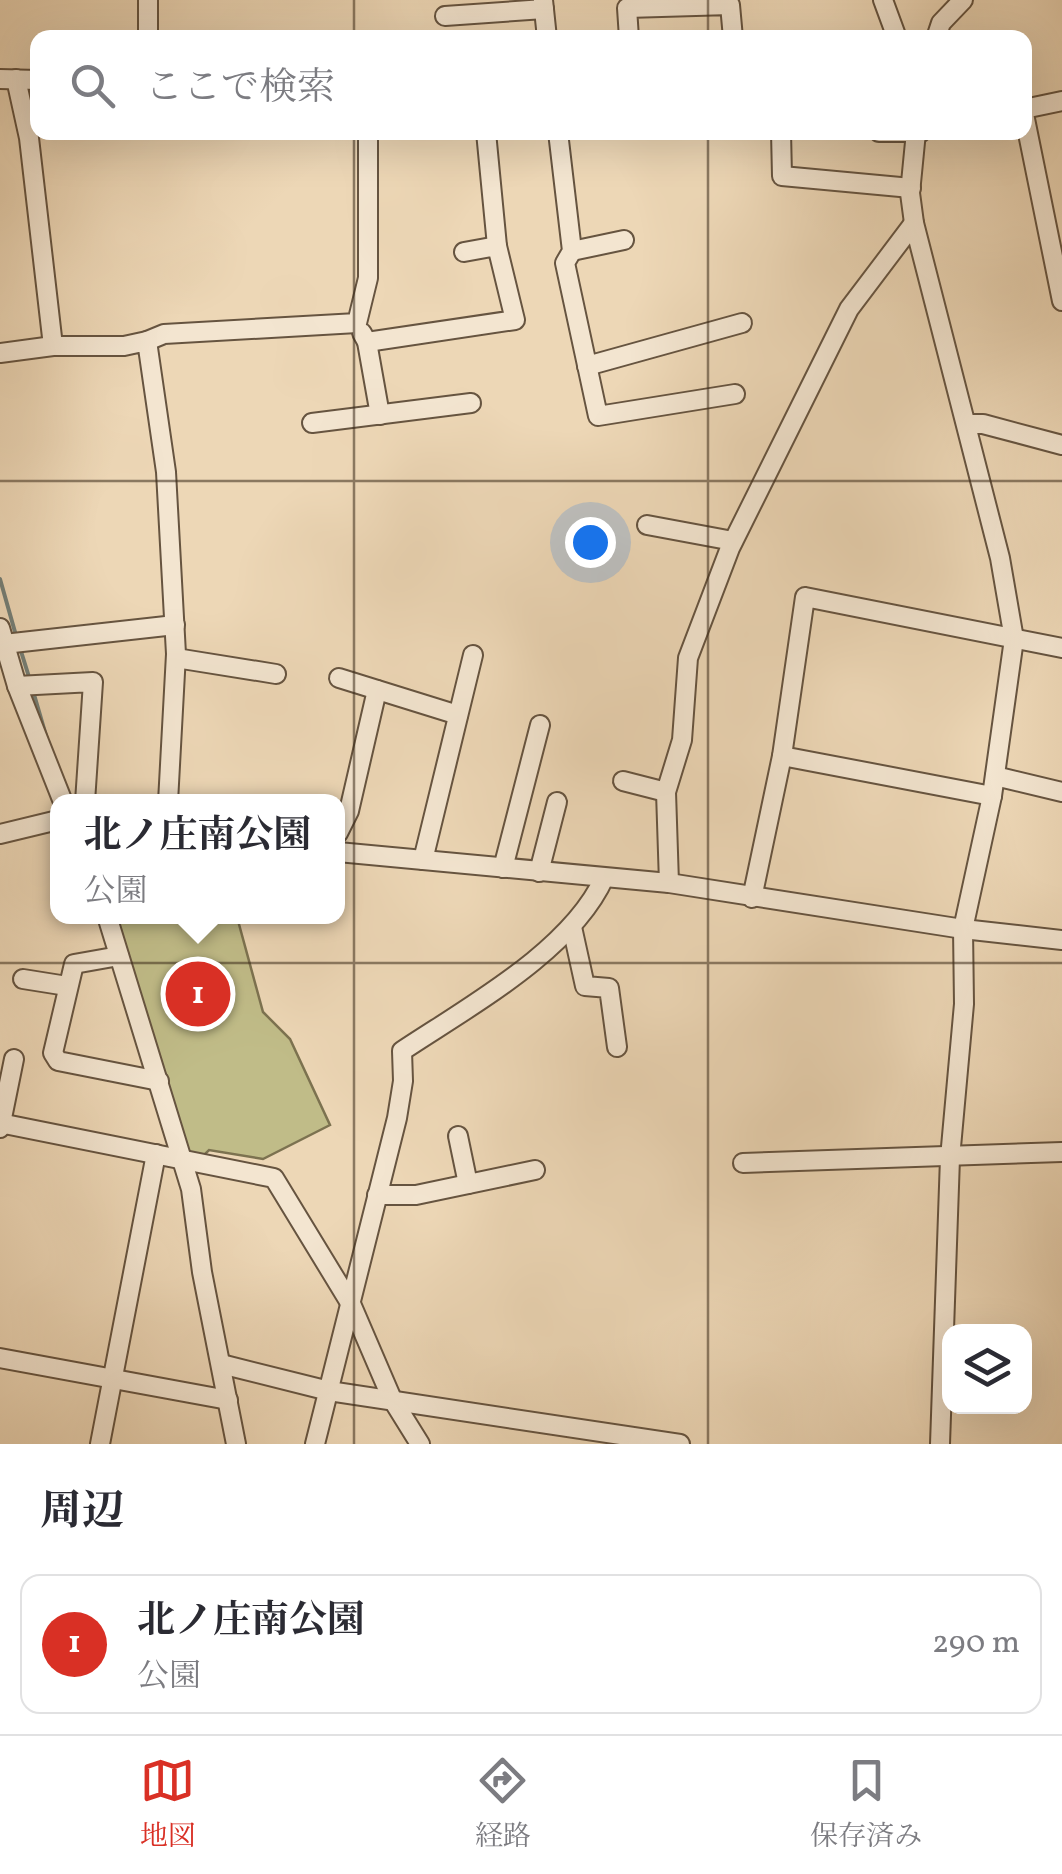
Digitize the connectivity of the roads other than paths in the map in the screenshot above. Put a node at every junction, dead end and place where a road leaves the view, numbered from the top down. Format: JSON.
{"nodes":[{"id":1,"x":148,"y":0,"type":"edge"},
{"id":2,"x":884,"y":0,"type":"edge"},
{"id":3,"x":963,"y":0,"type":"edge"},
{"id":4,"x":543,"y":4,"type":"edge"},
{"id":5,"x":626,"y":4,"type":"edge"},
{"id":6,"x":446,"y":16,"type":"dead end"},
{"id":7,"x":148,"y":30,"type":"edge"},
{"id":8,"x":546,"y":30,"type":"edge"},
{"id":9,"x":628,"y":30,"type":"edge"},
{"id":10,"x":732,"y":30,"type":"edge"},
{"id":11,"x":894,"y":30,"type":"edge"},
{"id":12,"x":939,"y":30,"type":"edge"},
{"id":13,"x":8,"y":79,"type":"edge"},
{"id":14,"x":1062,"y":101,"type":"edge"},
{"id":15,"x":1032,"y":109,"type":"edge"},
{"id":16,"x":368,"y":140,"type":"edge"},
{"id":17,"x":487,"y":140,"type":"edge"},
{"id":18,"x":559,"y":140,"type":"edge"},
{"id":19,"x":781,"y":140,"type":"edge"},
{"id":20,"x":917,"y":140,"type":"edge"},
{"id":21,"x":1030,"y":140,"type":"edge"},
{"id":22,"x":910,"y":188,"type":"junction"},
{"id":23,"x":914,"y":223,"type":"junction"},
{"id":24,"x":624,"y":240,"type":"dead end"},
{"id":25,"x":496,"y":246,"type":"junction"},
{"id":26,"x":572,"y":251,"type":"junction"},
{"id":27,"x":464,"y":252,"type":"dead end"},
{"id":28,"x":1062,"y":300,"type":"edge"},
{"id":29,"x":357,"y":323,"type":"junction"},
{"id":30,"x":742,"y":323,"type":"dead end"},
{"id":31,"x":146,"y":341,"type":"junction"},
{"id":32,"x":367,"y":342,"type":"junction"},
{"id":33,"x":53,"y":346,"type":"junction"},
{"id":34,"x":0,"y":353,"type":"edge"},
{"id":35,"x":587,"y":366,"type":"junction"},
{"id":36,"x":735,"y":394,"type":"dead end"},
{"id":37,"x":471,"y":404,"type":"dead end"},
{"id":38,"x":380,"y":415,"type":"junction"},
{"id":39,"x":312,"y":423,"type":"dead end"},
{"id":40,"x":968,"y":424,"type":"junction"},
{"id":41,"x":1062,"y":445,"type":"edge"},
{"id":42,"x":647,"y":525,"type":"dead end"},
{"id":43,"x":733,"y":541,"type":"junction"},
{"id":44,"x":174,"y":624,"type":"junction"},
{"id":45,"x":1014,"y":638,"type":"junction"},
{"id":46,"x":3,"y":647,"type":"edge"},
{"id":47,"x":1062,"y":648,"type":"edge"},
{"id":48,"x":473,"y":655,"type":"dead end"},
{"id":49,"x":176,"y":658,"type":"junction"},
{"id":50,"x":276,"y":674,"type":"dead end"},
{"id":51,"x":340,"y":678,"type":"dead end"},
{"id":52,"x":17,"y":686,"type":"junction"},
{"id":53,"x":377,"y":690,"type":"junction"},
{"id":54,"x":458,"y":715,"type":"junction"},
{"id":55,"x":540,"y":725,"type":"dead end"},
{"id":56,"x":782,"y":756,"type":"junction"},
{"id":57,"x":995,"y":776,"type":"junction"},
{"id":58,"x":624,"y":781,"type":"dead end"},
{"id":59,"x":666,"y":792,"type":"junction"},
{"id":60,"x":1062,"y":792,"type":"edge"},
{"id":61,"x":60,"y":794,"type":"edge"},
{"id":62,"x":86,"y":794,"type":"edge"},
{"id":63,"x":168,"y":794,"type":"edge"},
{"id":64,"x":992,"y":796,"type":"junction"},
{"id":65,"x":558,"y":802,"type":"dead end"},
{"id":66,"x":345,"y":819,"type":"edge"},
{"id":67,"x":50,"y":822,"type":"edge"},
{"id":68,"x":0,"y":834,"type":"edge"},
{"id":69,"x":345,"y":853,"type":"edge"},
{"id":70,"x":422,"y":860,"type":"junction"},
{"id":71,"x":504,"y":868,"type":"junction"},
{"id":72,"x":539,"y":872,"type":"junction"},
{"id":73,"x":604,"y":878,"type":"junction"},
{"id":74,"x":669,"y":883,"type":"junction"},
{"id":75,"x":752,"y":898,"type":"junction"},
{"id":76,"x":109,"y":924,"type":"edge"},
{"id":77,"x":572,"y":927,"type":"junction"},
{"id":78,"x":963,"y":929,"type":"junction"},
{"id":79,"x":1062,"y":940,"type":"edge"},
{"id":80,"x":119,"y":956,"type":"junction"},
{"id":81,"x":23,"y":978,"type":"dead end"},
{"id":82,"x":67,"y":986,"type":"junction"},
{"id":83,"x":617,"y":1047,"type":"dead end"},
{"id":84,"x":14,"y":1059,"type":"dead end"},
{"id":85,"x":159,"y":1080,"type":"junction"},
{"id":86,"x":0,"y":1125,"type":"edge"},
{"id":87,"x":458,"y":1136,"type":"dead end"},
{"id":88,"x":1062,"y":1152,"type":"edge"},
{"id":89,"x":156,"y":1154,"type":"junction"},
{"id":90,"x":950,"y":1158,"type":"junction"},
{"id":91,"x":181,"y":1159,"type":"junction"},
{"id":92,"x":743,"y":1163,"type":"dead end"},
{"id":93,"x":536,"y":1170,"type":"dead end"},
{"id":94,"x":468,"y":1184,"type":"junction"},
{"id":95,"x":376,"y":1195,"type":"junction"},
{"id":96,"x":352,"y":1306,"type":"junction"},
{"id":97,"x":0,"y":1358,"type":"edge"},
{"id":98,"x":221,"y":1364,"type":"junction"},
{"id":99,"x":112,"y":1381,"type":"junction"},
{"id":100,"x":329,"y":1391,"type":"junction"},
{"id":101,"x":392,"y":1399,"type":"junction"},
{"id":102,"x":228,"y":1400,"type":"junction"},
{"id":103,"x":100,"y":1444,"type":"edge"},
{"id":104,"x":236,"y":1444,"type":"edge"},
{"id":105,"x":315,"y":1444,"type":"edge"},
{"id":106,"x":420,"y":1444,"type":"edge"},
{"id":107,"x":680,"y":1444,"type":"edge"},
{"id":108,"x":940,"y":1444,"type":"edge"}],
"edges":[{"from":1,"to":7,"type":"street"},
{"from":2,"to":11,"type":"street"},
{"from":3,"to":12,"type":"street"},
{"from":4,"to":6,"type":"street"},
{"from":4,"to":8,"type":"street"},
{"from":5,"to":9,"type":"street"},
{"from":5,"to":10,"type":"street"},
{"from":13,"to":33,"type":"street"},
{"from":14,"to":15,"type":"street"},
{"from":16,"to":29,"type":"street"},
{"from":17,"to":25,"type":"street"},
{"from":18,"to":26,"type":"street"},
{"from":19,"to":22,"type":"street"},
{"from":20,"to":22,"type":"street"},
{"from":21,"to":28,"type":"street"},
{"from":22,"to":23,"type":"street"},
{"from":23,"to":40,"type":"street"},
{"from":23,"to":43,"type":"street"},
{"from":24,"to":26,"type":"street"},
{"from":25,"to":27,"type":"street"},
{"from":25,"to":32,"type":"street"},
{"from":26,"to":35,"type":"street"},
{"from":29,"to":31,"type":"street"},
{"from":29,"to":32,"type":"street"},
{"from":30,"to":35,"type":"street"},
{"from":31,"to":33,"type":"street"},
{"from":31,"to":44,"type":"street"},
{"from":32,"to":38,"type":"street"},
{"from":33,"to":34,"type":"street"},
{"from":35,"to":36,"type":"street"},
{"from":37,"to":38,"type":"street"},
{"from":38,"to":39,"type":"street"},
{"from":40,"to":41,"type":"street"},
{"from":40,"to":45,"type":"street"},
{"from":42,"to":43,"type":"street"},
{"from":43,"to":59,"type":"street"},
{"from":44,"to":46,"type":"street"},
{"from":44,"to":49,"type":"street"},
{"from":45,"to":47,"type":"street"},
{"from":45,"to":56,"type":"street"},
{"from":45,"to":57,"type":"street"},
{"from":46,"to":52,"type":"street"},
{"from":48,"to":54,"type":"street"},
{"from":49,"to":50,"type":"street"},
{"from":49,"to":63,"type":"street"},
{"from":51,"to":53,"type":"street"},
{"from":52,"to":61,"type":"street"},
{"from":52,"to":62,"type":"street"},
{"from":53,"to":54,"type":"street"},
{"from":53,"to":66,"type":"street"},
{"from":54,"to":70,"type":"street"},
{"from":55,"to":71,"type":"street"},
{"from":56,"to":64,"type":"street"},
{"from":56,"to":75,"type":"street"},
{"from":57,"to":60,"type":"street"},
{"from":57,"to":64,"type":"street"},
{"from":58,"to":59,"type":"street"},
{"from":59,"to":74,"type":"street"},
{"from":64,"to":78,"type":"street"},
{"from":65,"to":72,"type":"street"},
{"from":67,"to":68,"type":"street"},
{"from":69,"to":70,"type":"street"},
{"from":70,"to":71,"type":"street"},
{"from":71,"to":72,"type":"street"},
{"from":72,"to":73,"type":"street"},
{"from":73,"to":74,"type":"street"},
{"from":73,"to":77,"type":"street"},
{"from":74,"to":75,"type":"street"},
{"from":75,"to":78,"type":"street"},
{"from":76,"to":80,"type":"street"},
{"from":77,"to":83,"type":"street"},
{"from":77,"to":95,"type":"street"},
{"from":78,"to":79,"type":"street"},
{"from":78,"to":90,"type":"street"},
{"from":80,"to":82,"type":"street"},
{"from":80,"to":85,"type":"street"},
{"from":81,"to":82,"type":"street"},
{"from":82,"to":85,"type":"street"},
{"from":84,"to":86,"type":"street"},
{"from":85,"to":91,"type":"street"},
{"from":86,"to":89,"type":"street"},
{"from":87,"to":94,"type":"street"},
{"from":88,"to":90,"type":"street"},
{"from":89,"to":91,"type":"street"},
{"from":89,"to":99,"type":"street"},
{"from":90,"to":92,"type":"street"},
{"from":90,"to":108,"type":"street"},
{"from":91,"to":96,"type":"street"},
{"from":91,"to":98,"type":"street"},
{"from":93,"to":94,"type":"street"},
{"from":94,"to":95,"type":"street"},
{"from":95,"to":96,"type":"street"},
{"from":96,"to":100,"type":"street"},
{"from":96,"to":101,"type":"street"},
{"from":97,"to":99,"type":"street"},
{"from":98,"to":100,"type":"street"},
{"from":98,"to":102,"type":"street"},
{"from":99,"to":102,"type":"street"},
{"from":99,"to":103,"type":"street"},
{"from":100,"to":101,"type":"street"},
{"from":100,"to":105,"type":"street"},
{"from":101,"to":106,"type":"street"},
{"from":101,"to":107,"type":"street"},
{"from":102,"to":104,"type":"street"}]}
